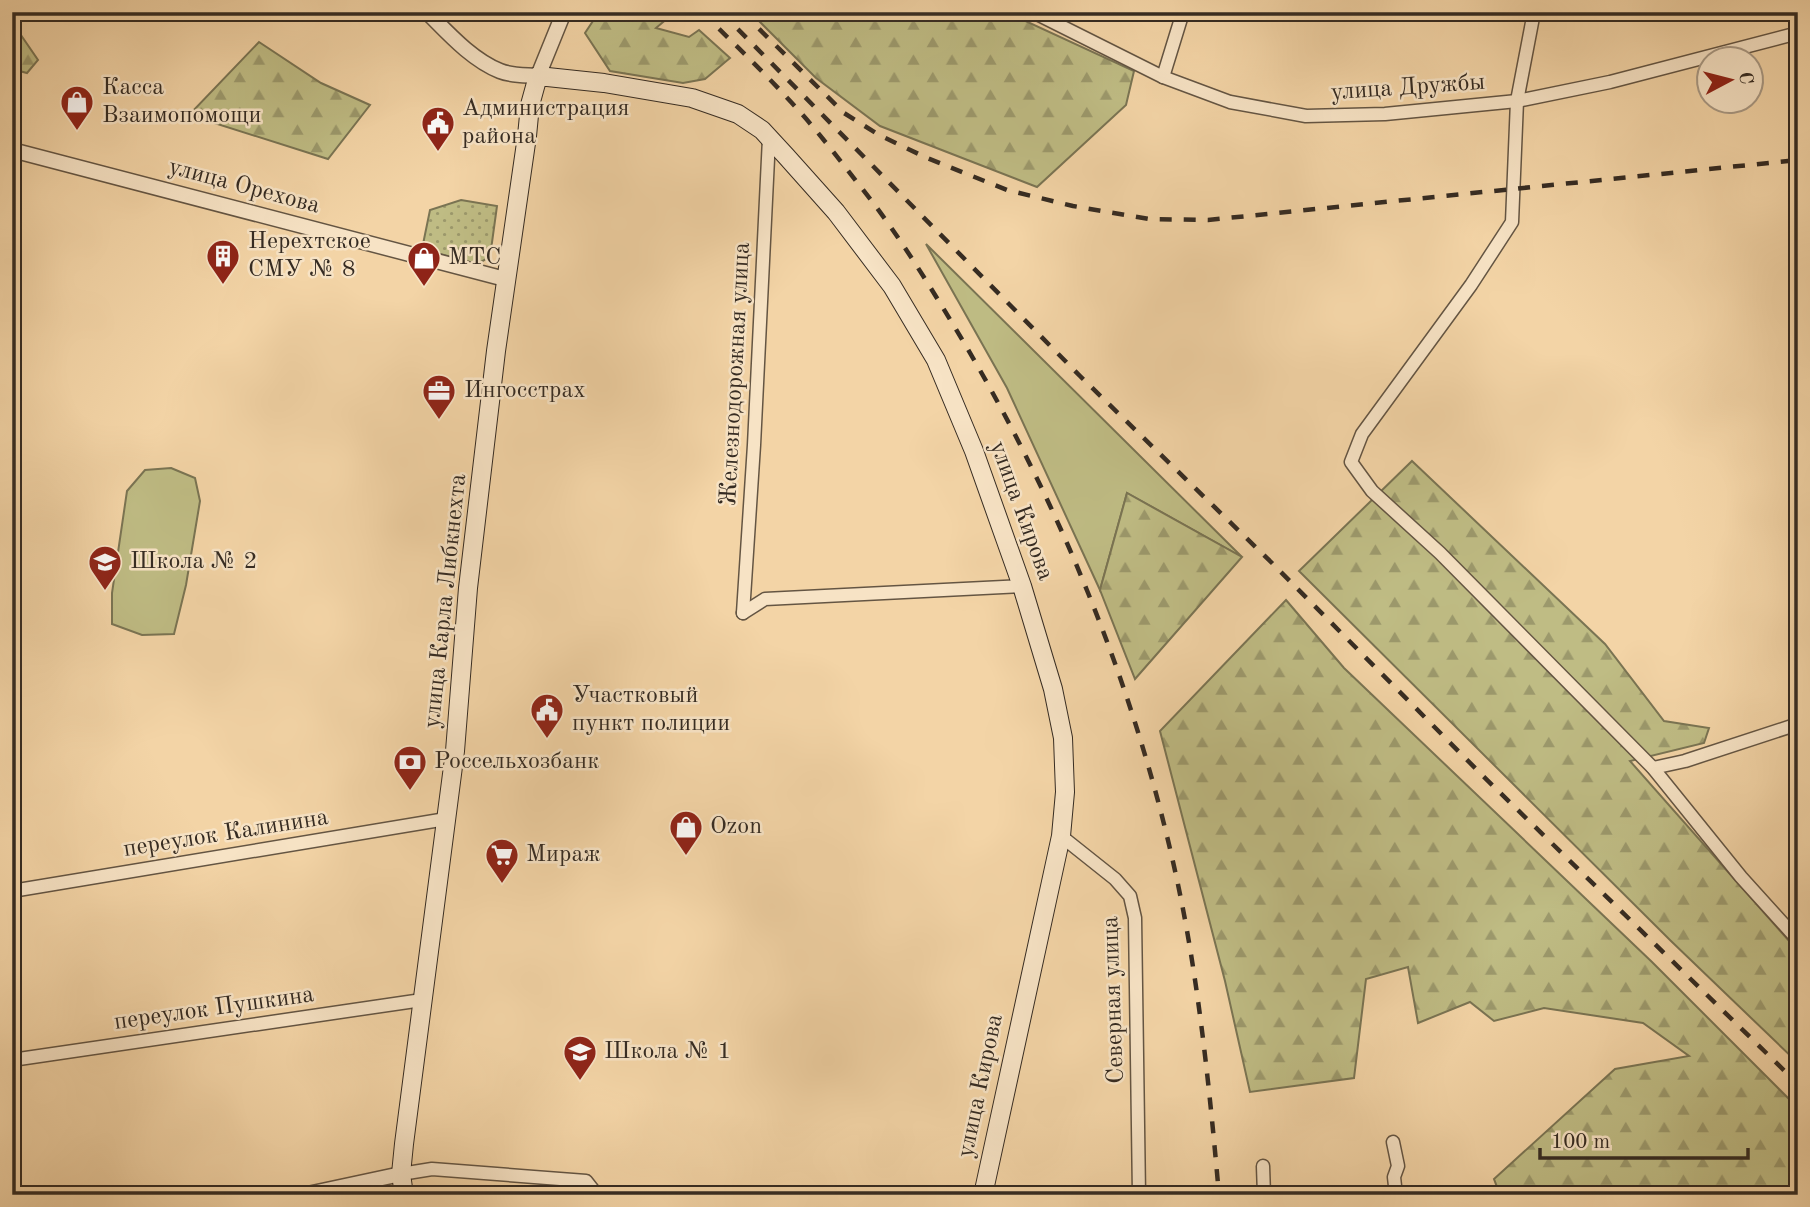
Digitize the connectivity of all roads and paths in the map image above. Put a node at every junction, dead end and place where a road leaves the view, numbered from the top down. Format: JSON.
{"nodes":[{"id":1,"x":427,"y":12,"type":"edge"},
{"id":2,"x":564,"y":12,"type":"edge"},
{"id":3,"x":1033,"y":12,"type":"edge"},
{"id":4,"x":1183,"y":12,"type":"edge"},
{"id":5,"x":1534,"y":12,"type":"edge"},
{"id":6,"x":1798,"y":33,"type":"edge"},
{"id":7,"x":538,"y":76,"type":"junction"},
{"id":8,"x":1164,"y":77,"type":"junction"},
{"id":9,"x":1517,"y":101,"type":"junction"},
{"id":10,"x":769,"y":138,"type":"junction"},
{"id":11,"x":12,"y":150,"type":"edge"},
{"id":12,"x":505,"y":279,"type":"junction"},
{"id":13,"x":1022,"y":586,"type":"junction"},
{"id":14,"x":1798,"y":724,"type":"edge"},
{"id":15,"x":1653,"y":768,"type":"junction"},
{"id":16,"x":446,"y":819,"type":"junction"},
{"id":17,"x":1061,"y":836,"type":"junction"},
{"id":18,"x":12,"y":891,"type":"edge"},
{"id":19,"x":1798,"y":940,"type":"edge"},
{"id":20,"x":422,"y":1000,"type":"junction"},
{"id":21,"x":12,"y":1060,"type":"edge"},
{"id":22,"x":1393,"y":1142,"type":"dead end"},
{"id":23,"x":1263,"y":1166,"type":"dead end"},
{"id":24,"x":401,"y":1174,"type":"junction"},
{"id":25,"x":349,"y":1190,"type":"edge"},
{"id":26,"x":303,"y":1195,"type":"edge"},
{"id":27,"x":404,"y":1195,"type":"edge"},
{"id":28,"x":597,"y":1195,"type":"edge"},
{"id":29,"x":982,"y":1195,"type":"edge"},
{"id":30,"x":1139,"y":1195,"type":"edge"},
{"id":31,"x":1264,"y":1195,"type":"edge"},
{"id":32,"x":1396,"y":1195,"type":"edge"}],
"edges":[{"from":1,"to":7,"type":"street"},
{"from":2,"to":7,"type":"street"},
{"from":3,"to":8,"type":"street","name":"улица Дружбы"},
{"from":4,"to":8,"type":"street"},
{"from":5,"to":9,"type":"street"},
{"from":6,"to":9,"type":"street","name":"улица Дружбы"},
{"from":7,"to":10,"type":"main road","name":"улица Кирова"},
{"from":7,"to":12,"type":"main road","name":"улица Карла Либкнехта"},
{"from":8,"to":9,"type":"street","name":"улица Дружбы"},
{"from":9,"to":15,"type":"street"},
{"from":10,"to":13,"type":"main road","name":"улица Кирова"},
{"from":10,"to":13,"type":"street","name":"Железнодорожная улица"},
{"from":11,"to":12,"type":"street","name":"улица Орехова"},
{"from":12,"to":16,"type":"main road","name":"улица Карла Либкнехта"},
{"from":13,"to":17,"type":"main road","name":"улица Кирова"},
{"from":14,"to":15,"type":"street"},
{"from":15,"to":19,"type":"street"},
{"from":16,"to":18,"type":"street","name":"переулок Калинина"},
{"from":16,"to":20,"type":"main road","name":"улица Карла Либкнехта"},
{"from":17,"to":29,"type":"main road","name":"улица Кирова"},
{"from":17,"to":30,"type":"street","name":"Северная улица"},
{"from":20,"to":21,"type":"street","name":"переулок Пушкина"},
{"from":20,"to":24,"type":"main road","name":"улица Карла Либкнехта"},
{"from":22,"to":32,"type":"street"},
{"from":23,"to":31,"type":"street"},
{"from":24,"to":25,"type":"street"},
{"from":24,"to":27,"type":"main road","name":"улица Карла Либкнехта"},
{"from":24,"to":28,"type":"street"},
{"from":25,"to":26,"type":"street"}]}
